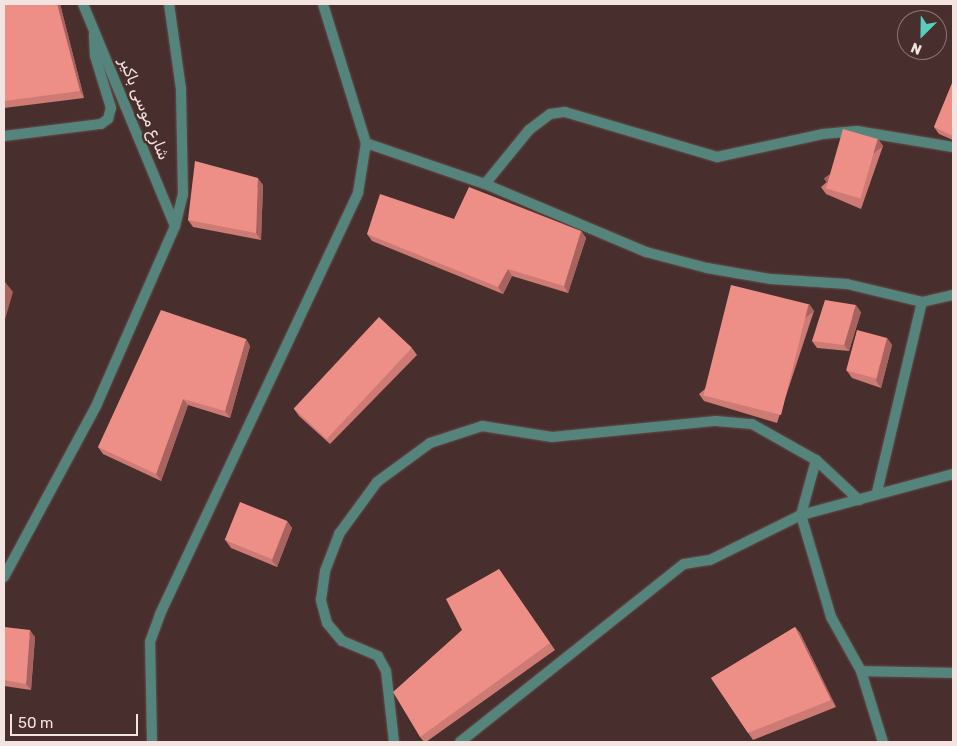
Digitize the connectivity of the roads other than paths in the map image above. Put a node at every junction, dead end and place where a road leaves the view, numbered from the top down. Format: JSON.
{"nodes":[{"id":1,"x":83,"y":4,"type":"edge"},
{"id":2,"x":168,"y":4,"type":"edge"},
{"id":3,"x":323,"y":4,"type":"edge"},
{"id":4,"x":95,"y":32,"type":"junction"},
{"id":5,"x":4,"y":136,"type":"edge"},
{"id":6,"x":366,"y":143,"type":"junction"},
{"id":7,"x":953,"y":147,"type":"edge"},
{"id":8,"x":485,"y":184,"type":"junction"},
{"id":9,"x":175,"y":226,"type":"junction"},
{"id":10,"x":953,"y":295,"type":"edge"},
{"id":11,"x":922,"y":302,"type":"junction"},
{"id":12,"x":816,"y":460,"type":"junction"},
{"id":13,"x":953,"y":474,"type":"edge"},
{"id":14,"x":877,"y":492,"type":"junction"},
{"id":15,"x":859,"y":500,"type":"junction"},
{"id":16,"x":801,"y":516,"type":"junction"},
{"id":17,"x":4,"y":577,"type":"edge"},
{"id":18,"x":861,"y":671,"type":"junction"},
{"id":19,"x":953,"y":673,"type":"edge"},
{"id":20,"x":152,"y":742,"type":"edge"},
{"id":21,"x":394,"y":742,"type":"edge"},
{"id":22,"x":460,"y":742,"type":"edge"},
{"id":23,"x":883,"y":742,"type":"edge"}],
"edges":[{"from":1,"to":4,"type":"street","name":"شارع موسى باكير"},
{"from":2,"to":9,"type":"street"},
{"from":3,"to":6,"type":"street"},
{"from":4,"to":5,"type":"street"},
{"from":4,"to":9,"type":"street","name":"شارع موسى باكير"},
{"from":6,"to":8,"type":"street"},
{"from":6,"to":20,"type":"street"},
{"from":7,"to":8,"type":"street"},
{"from":8,"to":11,"type":"street"},
{"from":9,"to":17,"type":"street"},
{"from":10,"to":11,"type":"street"},
{"from":11,"to":14,"type":"street"},
{"from":12,"to":15,"type":"street"},
{"from":12,"to":16,"type":"street"},
{"from":12,"to":21,"type":"street"},
{"from":13,"to":14,"type":"street"},
{"from":14,"to":15,"type":"street"},
{"from":15,"to":16,"type":"street"},
{"from":16,"to":18,"type":"street"},
{"from":16,"to":22,"type":"street"},
{"from":18,"to":19,"type":"street"},
{"from":18,"to":23,"type":"street"}]}
